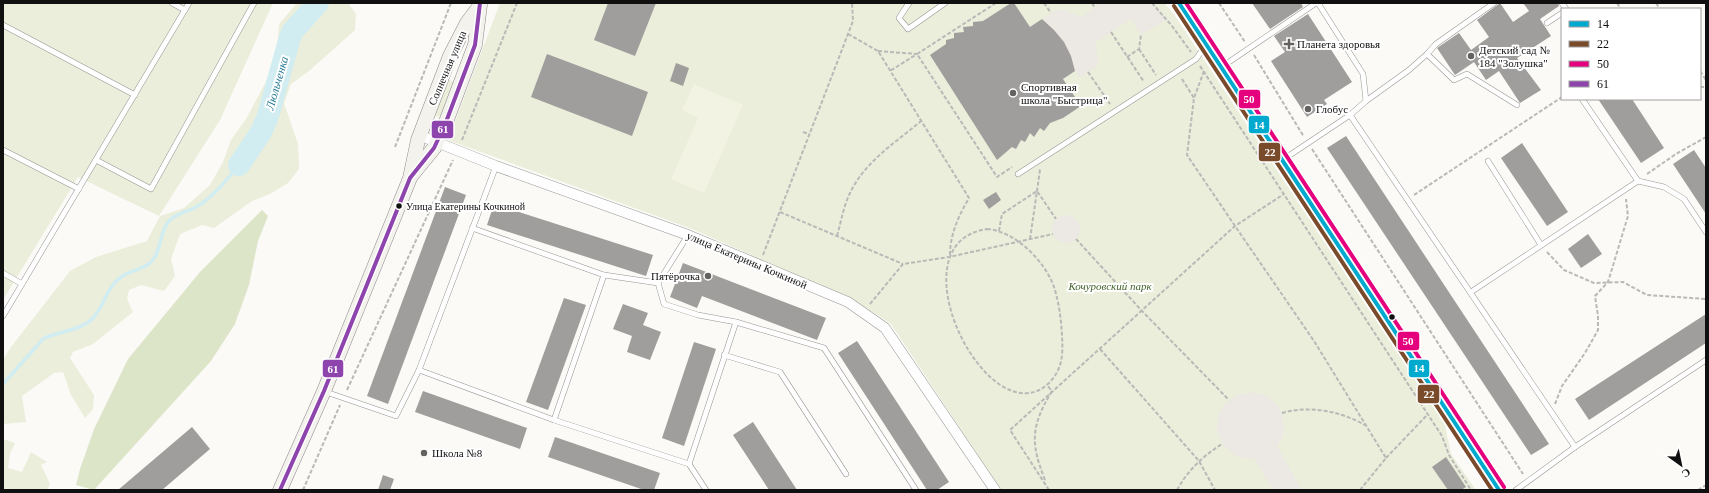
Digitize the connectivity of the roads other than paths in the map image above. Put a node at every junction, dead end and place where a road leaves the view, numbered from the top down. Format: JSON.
{"nodes":[{"id":1,"x":172,"y":3,"type":"edge"},
{"id":2,"x":189,"y":3,"type":"edge"},
{"id":3,"x":254,"y":3,"type":"edge"},
{"id":4,"x":909,"y":3,"type":"edge"},
{"id":5,"x":945,"y":3,"type":"edge"},
{"id":6,"x":1179,"y":3,"type":"edge"},
{"id":7,"x":1317,"y":3,"type":"edge"},
{"id":8,"x":1494,"y":3,"type":"edge"},
{"id":9,"x":480,"y":5,"type":"edge"},
{"id":10,"x":185,"y":10,"type":"junction"},
{"id":11,"x":1561,"y":14,"type":"edge"},
{"id":12,"x":1547,"y":23,"type":"dead end"},
{"id":13,"x":3,"y":25,"type":"edge"},
{"id":14,"x":1206,"y":44,"type":"junction"},
{"id":15,"x":1428,"y":54,"type":"junction"},
{"id":16,"x":1222,"y":67,"type":"junction"},
{"id":17,"x":135,"y":95,"type":"junction"},
{"id":18,"x":1583,"y":100,"type":"edge"},
{"id":19,"x":1366,"y":101,"type":"junction"},
{"id":20,"x":1517,"y":105,"type":"dead end"},
{"id":21,"x":1350,"y":115,"type":"junction"},
{"id":22,"x":419,"y":135,"type":"junction"},
{"id":23,"x":437,"y":143,"type":"junction"},
{"id":24,"x":3,"y":150,"type":"edge"},
{"id":25,"x":96,"y":160,"type":"junction"},
{"id":26,"x":1283,"y":160,"type":"junction"},
{"id":27,"x":1488,"y":162,"type":"dead end"},
{"id":28,"x":496,"y":166,"type":"junction"},
{"id":29,"x":1018,"y":174,"type":"dead end"},
{"id":30,"x":410,"y":178,"type":"junction"},
{"id":31,"x":1638,"y":181,"type":"junction"},
{"id":32,"x":78,"y":189,"type":"junction"},
{"id":33,"x":472,"y":228,"type":"junction"},
{"id":34,"x":1706,"y":232,"type":"edge"},
{"id":35,"x":688,"y":235,"type":"junction"},
{"id":36,"x":1541,"y":245,"type":"junction"},
{"id":37,"x":3,"y":273,"type":"edge"},
{"id":38,"x":604,"y":275,"type":"junction"},
{"id":39,"x":658,"y":283,"type":"junction"},
{"id":40,"x":22,"y":284,"type":"junction"},
{"id":41,"x":1471,"y":292,"type":"junction"},
{"id":42,"x":3,"y":316,"type":"edge"},
{"id":43,"x":736,"y":322,"type":"junction"},
{"id":44,"x":724,"y":355,"type":"junction"},
{"id":45,"x":1706,"y":360,"type":"edge"},
{"id":46,"x":419,"y":370,"type":"junction"},
{"id":47,"x":324,"y":392,"type":"junction"},
{"id":48,"x":554,"y":420,"type":"junction"},
{"id":49,"x":1575,"y":447,"type":"junction"},
{"id":50,"x":689,"y":464,"type":"junction"},
{"id":51,"x":846,"y":474,"type":"dead end"},
{"id":52,"x":280,"y":490,"type":"edge"},
{"id":53,"x":706,"y":490,"type":"edge"},
{"id":54,"x":916,"y":490,"type":"edge"},
{"id":55,"x":995,"y":490,"type":"edge"},
{"id":56,"x":1499,"y":490,"type":"edge"},
{"id":57,"x":1516,"y":490,"type":"edge"}],
"edges":[{"from":1,"to":10,"type":"lane"},
{"from":2,"to":10,"type":"lane"},
{"from":3,"to":25,"type":"lane"},
{"from":4,"to":5,"type":"lane"},
{"from":6,"to":14,"type":"main road"},
{"from":7,"to":16,"type":"lane"},
{"from":7,"to":19,"type":"lane"},
{"from":8,"to":15,"type":"lane"},
{"from":9,"to":22,"type":"main road","name":"Солнечная улица"},
{"from":9,"to":23,"type":"main road","name":"Солнечная улица"},
{"from":10,"to":17,"type":"lane"},
{"from":11,"to":12,"type":"lane"},
{"from":13,"to":17,"type":"lane"},
{"from":14,"to":16,"type":"main road"},
{"from":14,"to":29,"type":"lane"},
{"from":15,"to":19,"type":"lane"},
{"from":15,"to":20,"type":"lane"},
{"from":16,"to":26,"type":"main road"},
{"from":17,"to":25,"type":"lane"},
{"from":18,"to":31,"type":"lane"},
{"from":19,"to":21,"type":"lane"},
{"from":21,"to":26,"type":"lane"},
{"from":21,"to":41,"type":"lane"},
{"from":22,"to":23,"type":"street","name":"улица Екатерины Кочкиной"},
{"from":22,"to":30,"type":"main road","name":"Солнечная улица"},
{"from":23,"to":28,"type":"street","name":"улица Екатерины Кочкиной"},
{"from":23,"to":30,"type":"main road","name":"Солнечная улица"},
{"from":24,"to":32,"type":"lane"},
{"from":25,"to":32,"type":"lane"},
{"from":26,"to":56,"type":"main road"},
{"from":27,"to":36,"type":"lane"},
{"from":28,"to":33,"type":"lane"},
{"from":28,"to":35,"type":"street","name":"улица Екатерины Кочкиной"},
{"from":30,"to":47,"type":"main road","name":"Солнечная улица"},
{"from":31,"to":34,"type":"lane"},
{"from":31,"to":36,"type":"lane"},
{"from":32,"to":40,"type":"lane"},
{"from":33,"to":38,"type":"lane"},
{"from":33,"to":46,"type":"lane"},
{"from":35,"to":39,"type":"lane"},
{"from":35,"to":55,"type":"street","name":"улица Екатерины Кочкиной"},
{"from":36,"to":41,"type":"lane"},
{"from":37,"to":40,"type":"lane"},
{"from":38,"to":39,"type":"lane"},
{"from":38,"to":48,"type":"lane"},
{"from":39,"to":43,"type":"lane"},
{"from":40,"to":42,"type":"lane"},
{"from":41,"to":49,"type":"lane"},
{"from":43,"to":44,"type":"lane"},
{"from":43,"to":54,"type":"lane"},
{"from":44,"to":50,"type":"lane"},
{"from":44,"to":51,"type":"lane"},
{"from":45,"to":49,"type":"lane"},
{"from":46,"to":47,"type":"lane"},
{"from":46,"to":48,"type":"lane"},
{"from":47,"to":52,"type":"main road","name":"Солнечная улица"},
{"from":48,"to":50,"type":"lane"},
{"from":49,"to":57,"type":"lane"},
{"from":50,"to":53,"type":"lane"}]}
